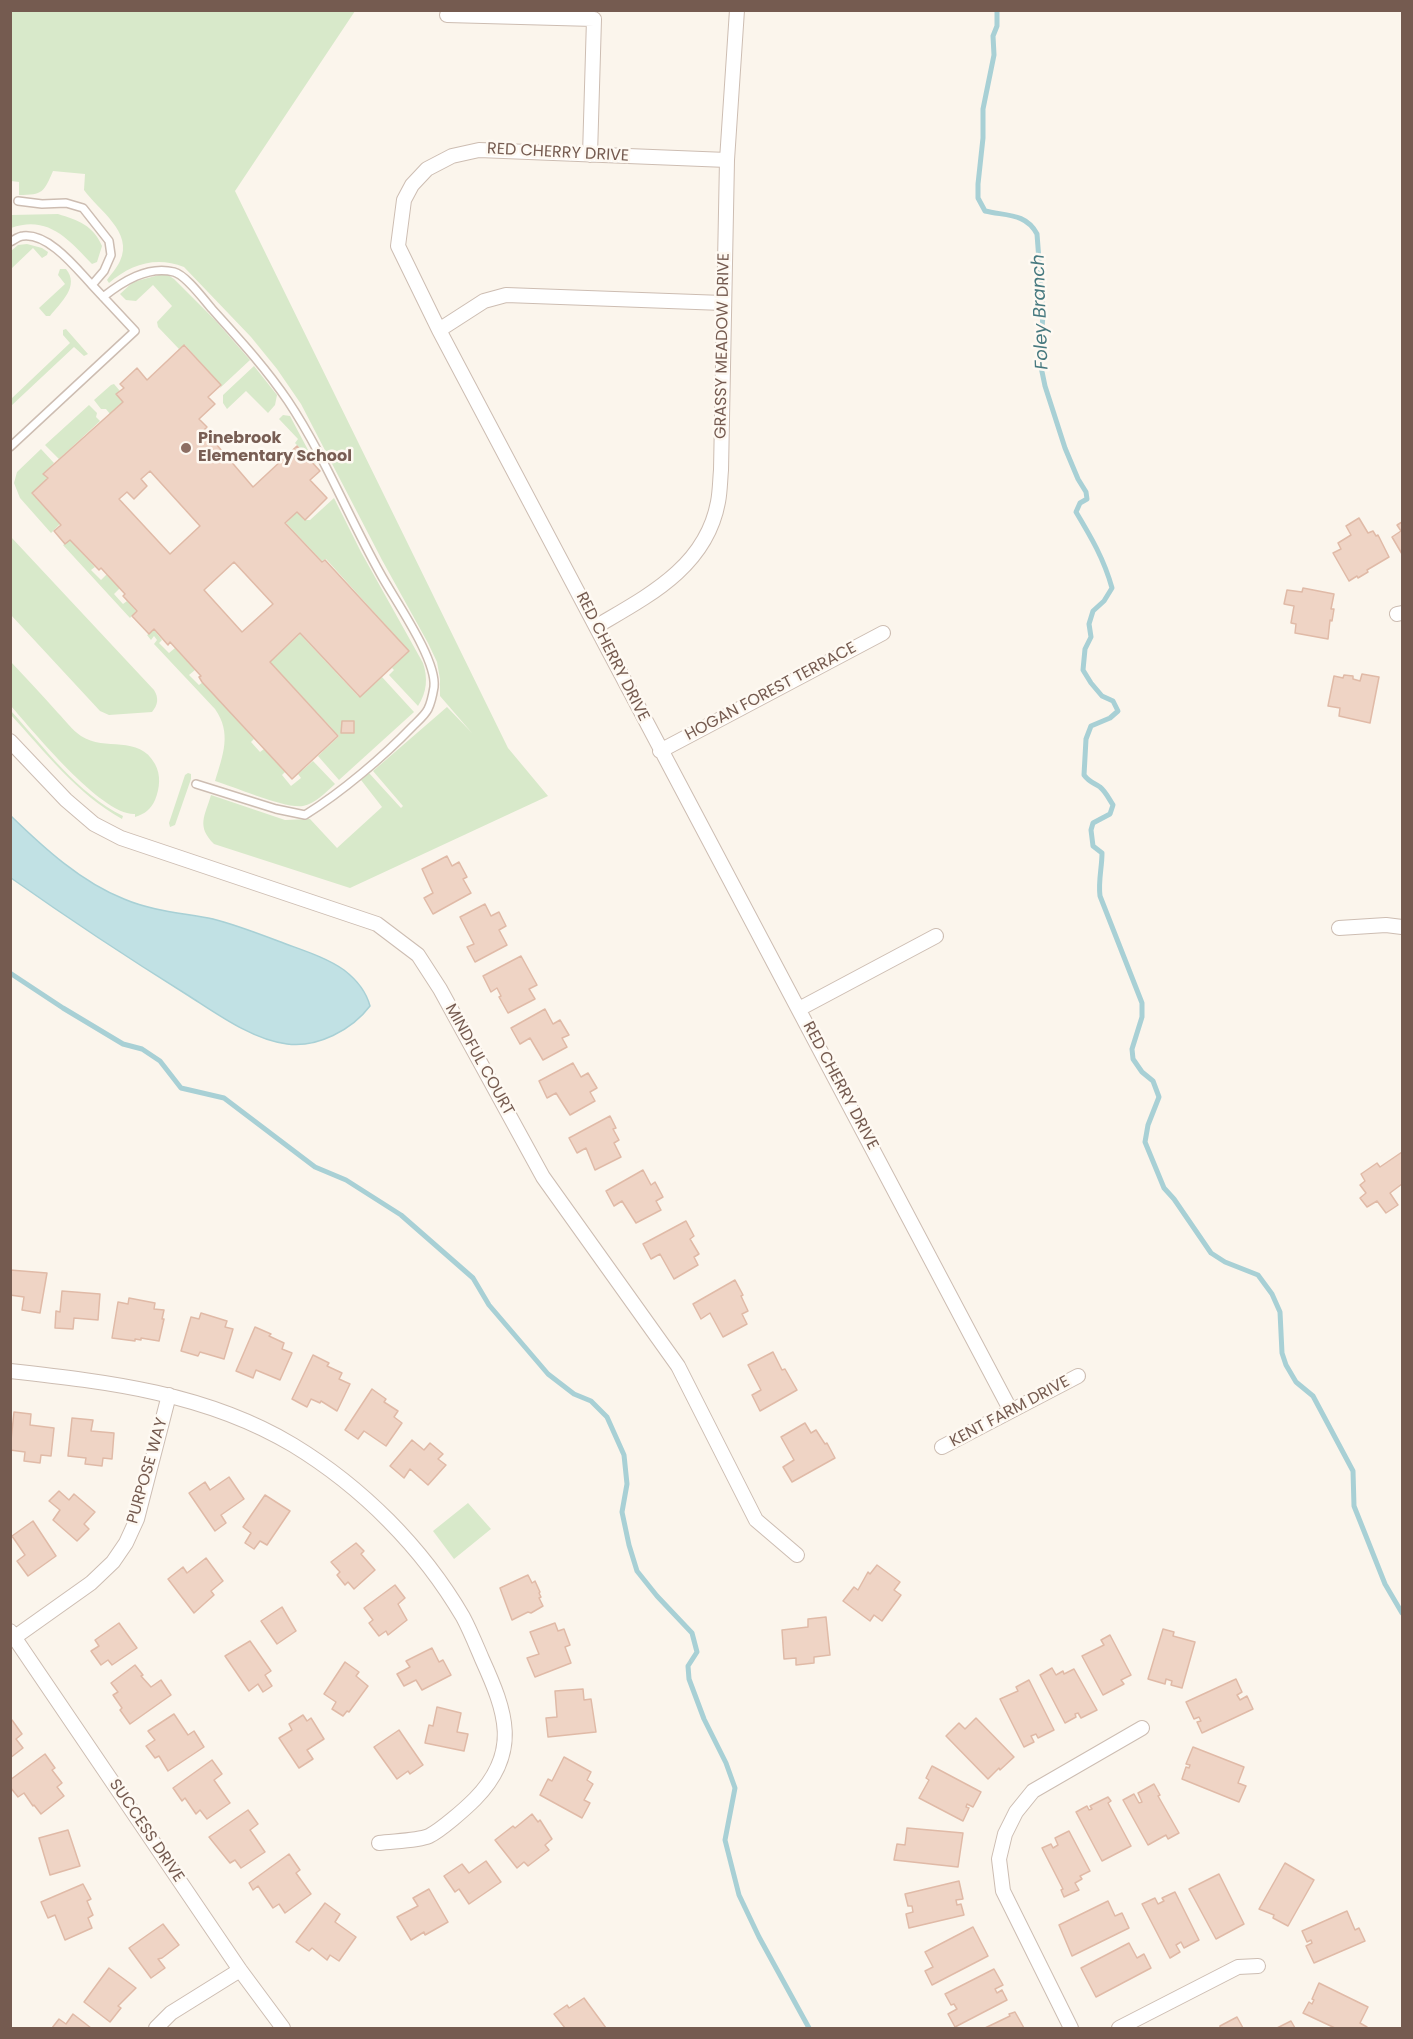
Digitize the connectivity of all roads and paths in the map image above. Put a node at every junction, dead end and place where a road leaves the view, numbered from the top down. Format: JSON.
{"nodes":[{"id":1,"x":737,"y":10,"type":"edge"},
{"id":2,"x":447,"y":15,"type":"dead end"},
{"id":3,"x":590,"y":155,"type":"junction"},
{"id":4,"x":727,"y":160,"type":"junction"},
{"id":5,"x":18,"y":201,"type":"dead end"},
{"id":6,"x":10,"y":242,"type":"edge"},
{"id":7,"x":92,"y":285,"type":"junction"},
{"id":8,"x":103,"y":297,"type":"junction"},
{"id":9,"x":723,"y":303,"type":"junction"},
{"id":10,"x":439,"y":330,"type":"junction"},
{"id":11,"x":10,"y":447,"type":"edge"},
{"id":12,"x":597,"y":626,"type":"junction"},
{"id":13,"x":882,"y":633,"type":"dead end"},
{"id":14,"x":10,"y":741,"type":"edge"},
{"id":15,"x":660,"y":751,"type":"junction"},
{"id":16,"x":196,"y":784,"type":"dead end"},
{"id":17,"x":1402,"y":927,"type":"edge"},
{"id":18,"x":1339,"y":928,"type":"dead end"},
{"id":19,"x":936,"y":936,"type":"dead end"},
{"id":20,"x":799,"y":1009,"type":"junction"},
{"id":21,"x":10,"y":1371,"type":"edge"},
{"id":22,"x":1077,"y":1376,"type":"dead end"},
{"id":23,"x":169,"y":1395,"type":"junction"},
{"id":24,"x":1011,"y":1411,"type":"junction"},
{"id":25,"x":942,"y":1447,"type":"dead end"},
{"id":26,"x":797,"y":1555,"type":"dead end"},
{"id":27,"x":13,"y":1634,"type":"edge"},
{"id":28,"x":1142,"y":1728,"type":"dead end"},
{"id":29,"x":380,"y":1843,"type":"dead end"},
{"id":30,"x":1258,"y":1966,"type":"dead end"},
{"id":31,"x":240,"y":1970,"type":"junction"},
{"id":32,"x":156,"y":2028,"type":"edge"},
{"id":33,"x":283,"y":2028,"type":"edge"},
{"id":34,"x":1071,"y":2028,"type":"edge"},
{"id":35,"x":1119,"y":2028,"type":"edge"}],
"edges":[{"from":1,"to":4,"type":"street","name":"GRASSY MEADOW DRIVE"},
{"from":2,"to":3,"type":"street"},
{"from":3,"to":4,"type":"street","name":"RED CHERRY DRIVE"},
{"from":3,"to":10,"type":"street","name":"RED CHERRY DRIVE"},
{"from":4,"to":9,"type":"street","name":"GRASSY MEADOW DRIVE"},
{"from":5,"to":7,"type":"lane"},
{"from":6,"to":7,"type":"lane"},
{"from":7,"to":8,"type":"lane"},
{"from":8,"to":11,"type":"lane"},
{"from":8,"to":16,"type":"lane"},
{"from":9,"to":10,"type":"street"},
{"from":9,"to":12,"type":"street","name":"GRASSY MEADOW DRIVE"},
{"from":10,"to":12,"type":"street","name":"RED CHERRY DRIVE"},
{"from":12,"to":15,"type":"street","name":"RED CHERRY DRIVE"},
{"from":13,"to":15,"type":"street","name":"HOGAN FOREST TERRACE"},
{"from":14,"to":26,"type":"street","name":"MINDFUL COURT"},
{"from":15,"to":20,"type":"street","name":"RED CHERRY DRIVE"},
{"from":17,"to":18,"type":"street"},
{"from":19,"to":20,"type":"street"},
{"from":20,"to":24,"type":"street","name":"RED CHERRY DRIVE"},
{"from":21,"to":23,"type":"street"},
{"from":22,"to":24,"type":"street","name":"KENT FARM DRIVE"},
{"from":23,"to":27,"type":"street","name":"PURPOSE WAY"},
{"from":23,"to":29,"type":"street"},
{"from":24,"to":25,"type":"street","name":"KENT FARM DRIVE"},
{"from":27,"to":31,"type":"street","name":"SUCCESS DRIVE"},
{"from":28,"to":34,"type":"street"},
{"from":30,"to":35,"type":"street"},
{"from":31,"to":32,"type":"street"},
{"from":31,"to":33,"type":"street","name":"SUCCESS DRIVE"}]}
